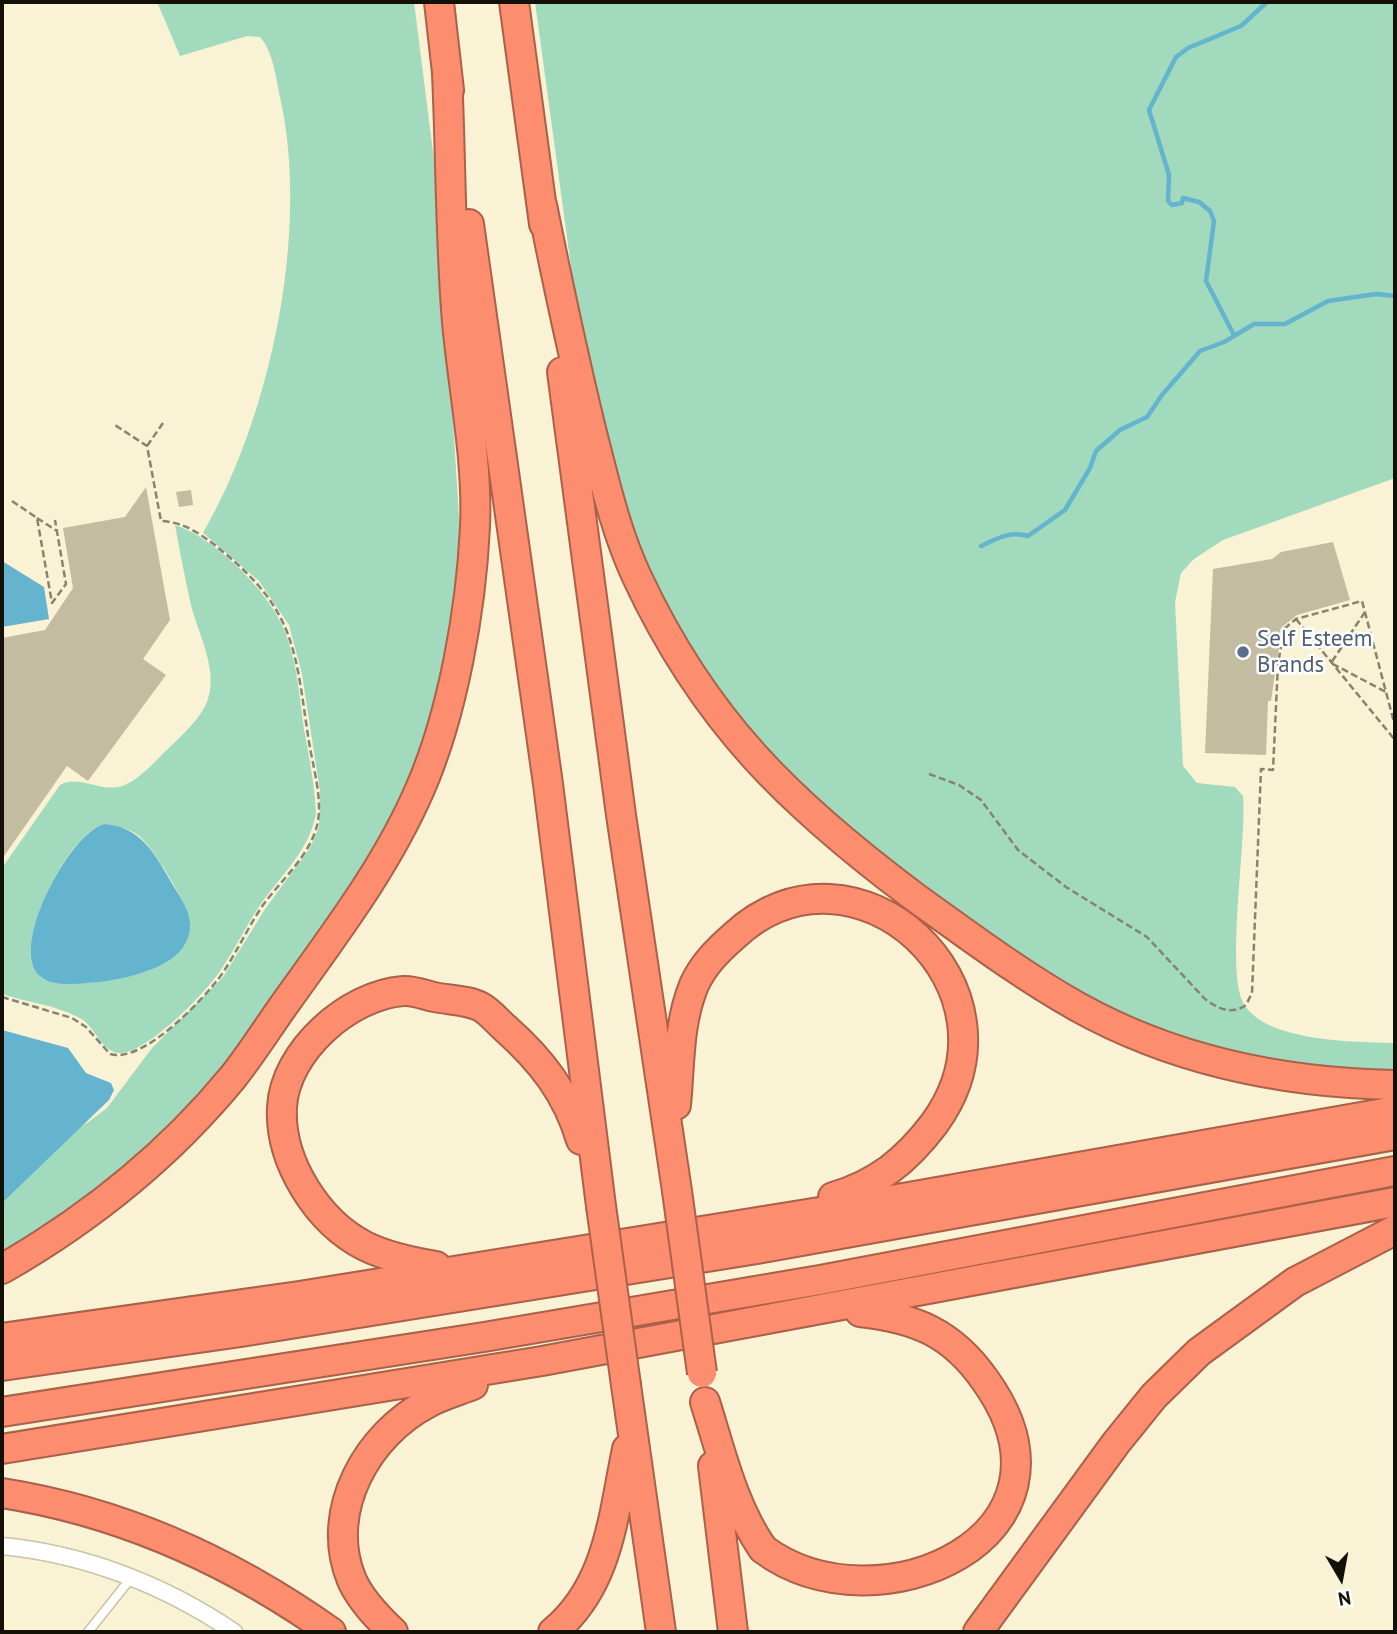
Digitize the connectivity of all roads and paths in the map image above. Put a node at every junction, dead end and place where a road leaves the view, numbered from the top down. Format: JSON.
{"nodes":[{"id":1,"x":439,"y":2,"type":"edge"},
{"id":2,"x":514,"y":2,"type":"edge"},
{"id":3,"x":447,"y":74,"type":"junction"},
{"id":4,"x":542,"y":205,"type":"junction"},
{"id":5,"x":163,"y":424,"type":"dead end"},
{"id":6,"x":115,"y":425,"type":"dead end"},
{"id":7,"x":147,"y":446,"type":"junction"},
{"id":8,"x":12,"y":501,"type":"dead end"},
{"id":9,"x":37,"y":518,"type":"junction"},
{"id":10,"x":55,"y":520,"type":"dead end"},
{"id":11,"x":57,"y":531,"type":"junction"},
{"id":12,"x":1365,"y":612,"type":"junction"},
{"id":13,"x":1296,"y":620,"type":"junction"},
{"id":14,"x":1331,"y":663,"type":"junction"},
{"id":15,"x":1386,"y":692,"type":"junction"},
{"id":16,"x":1395,"y":726,"type":"edge"},
{"id":17,"x":1395,"y":741,"type":"edge"},
{"id":18,"x":929,"y":774,"type":"dead end"},
{"id":19,"x":2,"y":997,"type":"edge"},
{"id":20,"x":1395,"y":1085,"type":"edge"},
{"id":21,"x":1395,"y":1111,"type":"edge"},
{"id":22,"x":1395,"y":1135,"type":"edge"},
{"id":23,"x":672,"y":1157,"type":"junction"},
{"id":24,"x":1395,"y":1171,"type":"edge"},
{"id":25,"x":1395,"y":1202,"type":"edge"},
{"id":26,"x":601,"y":1206,"type":"junction"},
{"id":27,"x":754,"y":1222,"type":"junction"},
{"id":28,"x":1395,"y":1230,"type":"edge"},
{"id":29,"x":481,"y":1265,"type":"junction"},
{"id":30,"x":2,"y":1269,"type":"edge"},
{"id":31,"x":829,"y":1310,"type":"junction"},
{"id":32,"x":2,"y":1338,"type":"edge"},
{"id":33,"x":542,"y":1361,"type":"junction"},
{"id":34,"x":2,"y":1366,"type":"edge"},
{"id":35,"x":705,"y":1402,"type":"junction"},
{"id":36,"x":2,"y":1412,"type":"edge"},
{"id":37,"x":631,"y":1429,"type":"junction"},
{"id":38,"x":2,"y":1449,"type":"edge"},
{"id":39,"x":2,"y":1493,"type":"edge"},
{"id":40,"x":2,"y":1546,"type":"edge"},
{"id":41,"x":131,"y":1578,"type":"junction"},
{"id":42,"x":960,"y":1584,"type":"dead end"},
{"id":43,"x":817,"y":1600,"type":"dead end"},
{"id":44,"x":88,"y":1632,"type":"edge"},
{"id":45,"x":234,"y":1632,"type":"edge"},
{"id":46,"x":331,"y":1632,"type":"edge"},
{"id":47,"x":393,"y":1632,"type":"edge"},
{"id":48,"x":553,"y":1632,"type":"edge"},
{"id":49,"x":661,"y":1632,"type":"edge"},
{"id":50,"x":733,"y":1632,"type":"edge"},
{"id":51,"x":978,"y":1632,"type":"edge"}],
"edges":[{"from":1,"to":3,"type":"highway"},
{"from":2,"to":4,"type":"highway"},
{"from":3,"to":26,"type":"highway"},
{"from":3,"to":30,"type":"highway"},
{"from":4,"to":20,"type":"highway"},
{"from":4,"to":23,"type":"highway"},
{"from":5,"to":7,"type":"path"},
{"from":6,"to":7,"type":"path"},
{"from":7,"to":19,"type":"path"},
{"from":8,"to":9,"type":"path"},
{"from":9,"to":11,"type":"path"},
{"from":9,"to":11,"type":"path"},
{"from":10,"to":11,"type":"path"},
{"from":12,"to":13,"type":"path"},
{"from":12,"to":14,"type":"path"},
{"from":12,"to":15,"type":"path"},
{"from":13,"to":14,"type":"path"},
{"from":13,"to":18,"type":"path"},
{"from":14,"to":15,"type":"path"},
{"from":14,"to":17,"type":"path"},
{"from":15,"to":16,"type":"path"},
{"from":21,"to":27,"type":"highway"},
{"from":22,"to":34,"type":"highway"},
{"from":23,"to":27,"type":"highway"},
{"from":23,"to":35,"type":"highway","bridge":true},
{"from":24,"to":36,"type":"highway"},
{"from":25,"to":31,"type":"highway"},
{"from":26,"to":29,"type":"highway"},
{"from":26,"to":37,"type":"highway","bridge":true},
{"from":27,"to":29,"type":"highway"},
{"from":28,"to":51,"type":"highway"},
{"from":29,"to":32,"type":"highway"},
{"from":31,"to":33,"type":"highway"},
{"from":31,"to":42,"type":"highway"},
{"from":33,"to":38,"type":"highway"},
{"from":33,"to":47,"type":"highway"},
{"from":35,"to":43,"type":"highway"},
{"from":35,"to":50,"type":"highway"},
{"from":37,"to":48,"type":"highway"},
{"from":37,"to":49,"type":"highway"},
{"from":39,"to":46,"type":"highway"},
{"from":40,"to":41,"type":"street"},
{"from":41,"to":44,"type":"lane"},
{"from":41,"to":45,"type":"street"}]}
